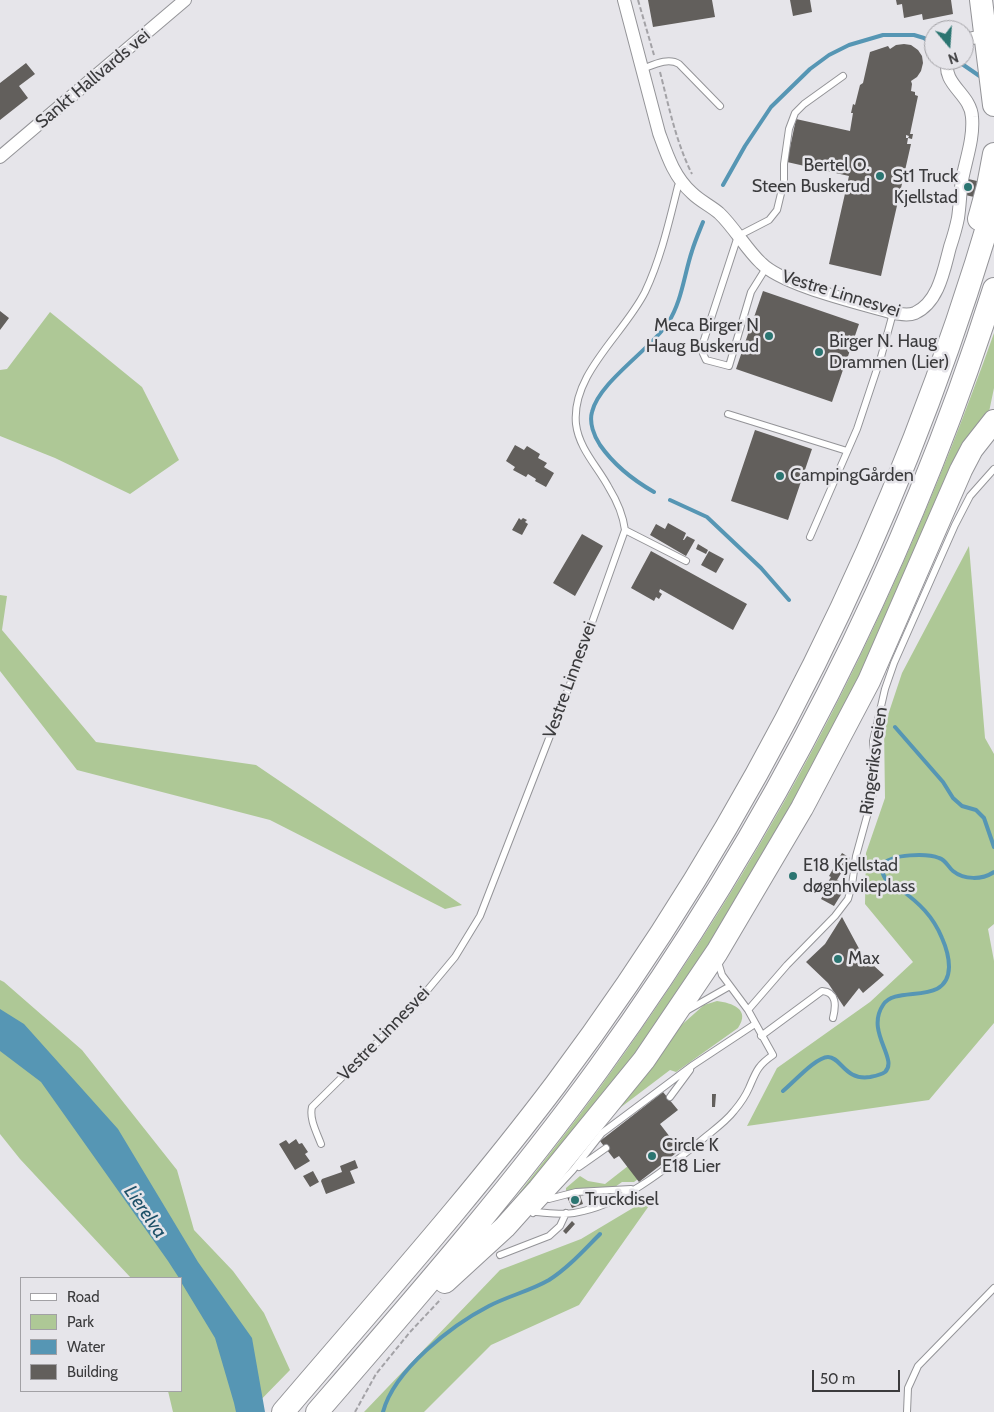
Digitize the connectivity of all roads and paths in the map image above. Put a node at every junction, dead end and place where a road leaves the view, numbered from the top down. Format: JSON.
{"nodes":[{"id":1,"x":185,"y":0,"type":"edge"},
{"id":2,"x":624,"y":0,"type":"edge"},
{"id":3,"x":638,"y":0,"type":"edge"},
{"id":4,"x":981,"y":0,"type":"edge"},
{"id":5,"x":986,"y":35,"type":"junction"},
{"id":6,"x":974,"y":38,"type":"edge"},
{"id":7,"x":657,"y":64,"type":"junction"},
{"id":8,"x":642,"y":69,"type":"junction"},
{"id":9,"x":947,"y":70,"type":"edge"},
{"id":10,"x":843,"y":76,"type":"dead end"},
{"id":11,"x":994,"y":105,"type":"edge"},
{"id":12,"x":720,"y":106,"type":"dead end"},
{"id":13,"x":994,"y":154,"type":"edge"},
{"id":14,"x":0,"y":156,"type":"edge"},
{"id":15,"x":685,"y":186,"type":"junction"},
{"id":16,"x":994,"y":204,"type":"edge"},
{"id":17,"x":738,"y":236,"type":"junction"},
{"id":18,"x":766,"y":268,"type":"junction"},
{"id":19,"x":975,"y":270,"type":"junction"},
{"id":20,"x":994,"y":290,"type":"edge"},
{"id":21,"x":893,"y":313,"type":"junction"},
{"id":22,"x":728,"y":414,"type":"dead end"},
{"id":23,"x":993,"y":420,"type":"edge"},
{"id":24,"x":847,"y":451,"type":"junction"},
{"id":25,"x":994,"y":468,"type":"edge"},
{"id":26,"x":625,"y":530,"type":"junction"},
{"id":27,"x":810,"y":537,"type":"dead end"},
{"id":28,"x":686,"y":561,"type":"dead end"},
{"id":29,"x":717,"y":952,"type":"junction"},
{"id":30,"x":730,"y":986,"type":"junction"},
{"id":31,"x":748,"y":1010,"type":"junction"},
{"id":32,"x":833,"y":1018,"type":"dead end"},
{"id":33,"x":672,"y":1020,"type":"junction"},
{"id":34,"x":755,"y":1024,"type":"junction"},
{"id":35,"x":761,"y":1036,"type":"junction"},
{"id":36,"x":693,"y":1065,"type":"junction"},
{"id":37,"x":670,"y":1097,"type":"dead end"},
{"id":38,"x":320,"y":1144,"type":"dead end"},
{"id":39,"x":606,"y":1148,"type":"dead end"},
{"id":40,"x":574,"y":1170,"type":"junction"},
{"id":41,"x":635,"y":1189,"type":"junction"},
{"id":42,"x":548,"y":1199,"type":"junction"},
{"id":43,"x":536,"y":1212,"type":"junction"},
{"id":44,"x":566,"y":1213,"type":"junction"},
{"id":45,"x":528,"y":1216,"type":"dead end"},
{"id":46,"x":500,"y":1255,"type":"dead end"},
{"id":47,"x":994,"y":1288,"type":"edge"},
{"id":48,"x":446,"y":1294,"type":"dead end"},
{"id":49,"x":393,"y":1324,"type":"junction"},
{"id":50,"x":287,"y":1407,"type":"edge"},
{"id":51,"x":317,"y":1412,"type":"edge"},
{"id":52,"x":355,"y":1412,"type":"edge"},
{"id":53,"x":907,"y":1412,"type":"edge"}],
"edges":[{"from":1,"to":14,"type":"street","name":"Sankt Hallvards vei"},
{"from":2,"to":8,"type":"street","name":"Vestre Linnesvei"},
{"from":3,"to":7,"type":"path"},
{"from":4,"to":5,"type":"highway"},
{"from":5,"to":6,"type":"street"},
{"from":5,"to":11,"type":"highway"},
{"from":7,"to":8,"type":"lane"},
{"from":7,"to":12,"type":"lane"},
{"from":7,"to":15,"type":"path"},
{"from":8,"to":15,"type":"street","name":"Vestre Linnesvei"},
{"from":9,"to":21,"type":"street","name":"Vestre Linnesvei"},
{"from":10,"to":17,"type":"lane"},
{"from":13,"to":19,"type":"highway"},
{"from":15,"to":17,"type":"street","name":"Vestre Linnesvei"},
{"from":15,"to":26,"type":"lane"},
{"from":16,"to":19,"type":"highway"},
{"from":17,"to":18,"type":"street","name":"Vestre Linnesvei"},
{"from":17,"to":18,"type":"lane"},
{"from":18,"to":21,"type":"street","name":"Vestre Linnesvei"},
{"from":19,"to":50,"type":"highway"},
{"from":20,"to":49,"type":"highway"},
{"from":21,"to":24,"type":"lane"},
{"from":22,"to":24,"type":"lane"},
{"from":23,"to":29,"type":"highway"},
{"from":24,"to":27,"type":"lane"},
{"from":25,"to":31,"type":"lane","name":"Ringeriksveien"},
{"from":26,"to":28,"type":"lane"},
{"from":26,"to":38,"type":"lane","name":"Vestre Linnesvei"},
{"from":29,"to":30,"type":"lane"},
{"from":29,"to":33,"type":"highway"},
{"from":30,"to":31,"type":"lane"},
{"from":30,"to":33,"type":"lane"},
{"from":31,"to":34,"type":"lane"},
{"from":32,"to":35,"type":"lane"},
{"from":33,"to":49,"type":"highway"},
{"from":34,"to":35,"type":"lane"},
{"from":34,"to":36,"type":"lane"},
{"from":35,"to":41,"type":"lane"},
{"from":36,"to":37,"type":"lane"},
{"from":36,"to":40,"type":"lane"},
{"from":39,"to":40,"type":"lane"},
{"from":40,"to":42,"type":"lane"},
{"from":41,"to":42,"type":"lane"},
{"from":41,"to":44,"type":"lane"},
{"from":42,"to":43,"type":"lane"},
{"from":43,"to":44,"type":"lane"},
{"from":43,"to":45,"type":"lane"},
{"from":44,"to":46,"type":"lane"},
{"from":47,"to":53,"type":"lane"},
{"from":48,"to":52,"type":"path"},
{"from":49,"to":51,"type":"highway"}]}
